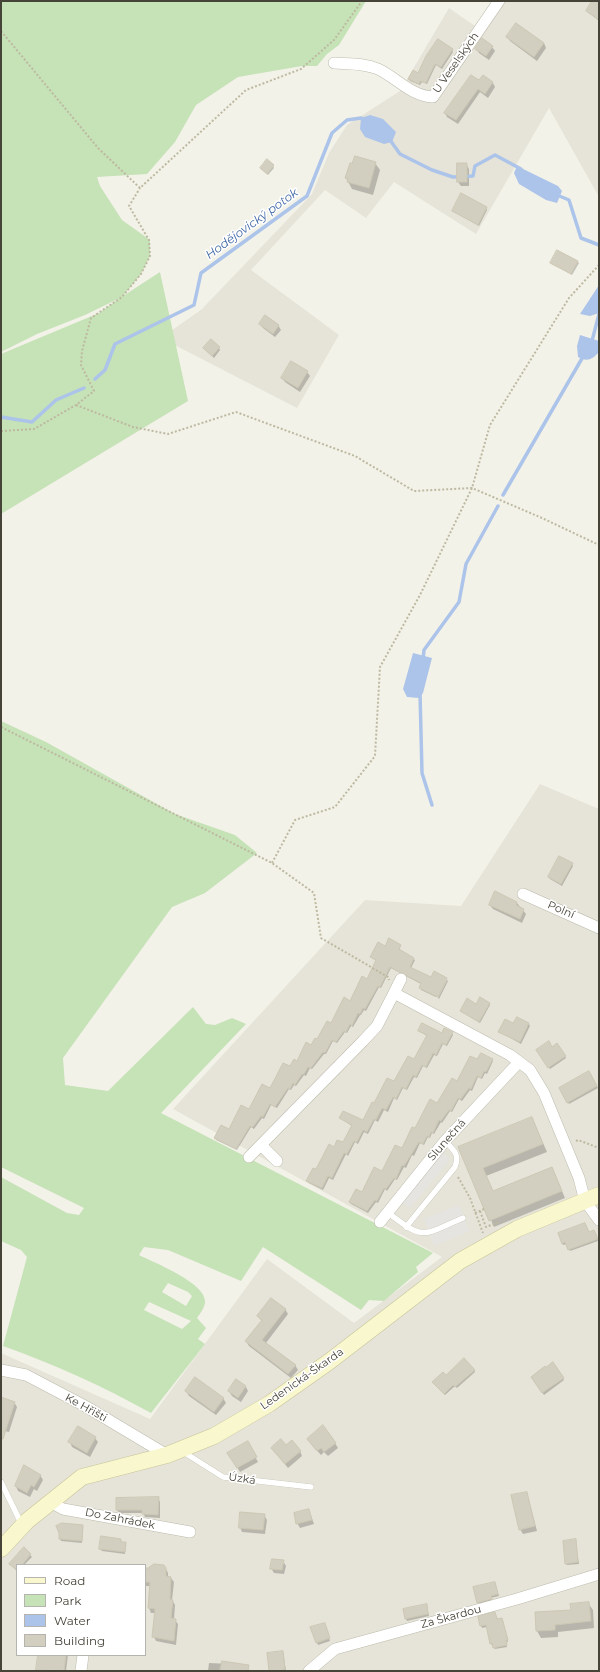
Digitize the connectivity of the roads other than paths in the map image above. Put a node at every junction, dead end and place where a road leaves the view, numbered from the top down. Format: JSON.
{"nodes":[{"id":1,"x":499,"y":1,"type":"edge"},
{"id":2,"x":334,"y":63,"type":"dead end"},
{"id":3,"x":523,"y":894,"type":"dead end"},
{"id":4,"x":599,"y":928,"type":"edge"},
{"id":5,"x":401,"y":979,"type":"dead end"},
{"id":6,"x":394,"y":993,"type":"junction"},
{"id":7,"x":519,"y":1062,"type":"junction"},
{"id":8,"x":445,"y":1141,"type":"junction"},
{"id":9,"x":261,"y":1145,"type":"junction"},
{"id":10,"x":249,"y":1157,"type":"dead end"},
{"id":11,"x":277,"y":1161,"type":"dead end"},
{"id":12,"x":592,"y":1198,"type":"edge"},
{"id":13,"x":387,"y":1212,"type":"junction"},
{"id":14,"x":463,"y":1218,"type":"dead end"},
{"id":15,"x":599,"y":1220,"type":"edge"},
{"id":16,"x":380,"y":1222,"type":"dead end"},
{"id":17,"x":406,"y":1227,"type":"junction"},
{"id":18,"x":1,"y":1370,"type":"edge"},
{"id":19,"x":174,"y":1453,"type":"junction"},
{"id":20,"x":1,"y":1482,"type":"edge"},
{"id":21,"x":311,"y":1487,"type":"dead end"},
{"id":22,"x":50,"y":1502,"type":"junction"},
{"id":23,"x":22,"y":1525,"type":"junction"},
{"id":24,"x":190,"y":1532,"type":"dead end"},
{"id":25,"x":1,"y":1549,"type":"edge"},
{"id":26,"x":599,"y":1574,"type":"edge"},
{"id":27,"x":83,"y":1656,"type":"edge"},
{"id":28,"x":81,"y":1671,"type":"edge"},
{"id":29,"x":309,"y":1671,"type":"edge"}],
"edges":[{"from":1,"to":2,"type":"street","name":"U Veselských"},
{"from":3,"to":4,"type":"street","name":"Polní"},
{"from":5,"to":6,"type":"street"},
{"from":6,"to":7,"type":"street"},
{"from":6,"to":9,"type":"street"},
{"from":7,"to":8,"type":"street","name":"Slunečná"},
{"from":7,"to":12,"type":"street"},
{"from":8,"to":13,"type":"street","name":"Slunečná"},
{"from":8,"to":17,"type":"lane"},
{"from":9,"to":10,"type":"street"},
{"from":9,"to":11,"type":"street"},
{"from":12,"to":15,"type":"street"},
{"from":12,"to":19,"type":"main road","name":"Ledenická-Škarda"},
{"from":13,"to":16,"type":"street","name":"Slunečná"},
{"from":13,"to":17,"type":"lane"},
{"from":14,"to":17,"type":"lane"},
{"from":18,"to":19,"type":"street","name":"Ke Hřišti"},
{"from":19,"to":21,"type":"lane","name":"Úzká"},
{"from":19,"to":22,"type":"main road","name":"Ledenická-Škarda"},
{"from":20,"to":23,"type":"lane"},
{"from":22,"to":23,"type":"main road","name":"Ledenická-Škarda"},
{"from":22,"to":24,"type":"street","name":"Do Zahrádek"},
{"from":23,"to":25,"type":"main road","name":"Ledenická-Škarda"},
{"from":26,"to":29,"type":"street","name":"Za Škardou"},
{"from":27,"to":28,"type":"street"}]}
